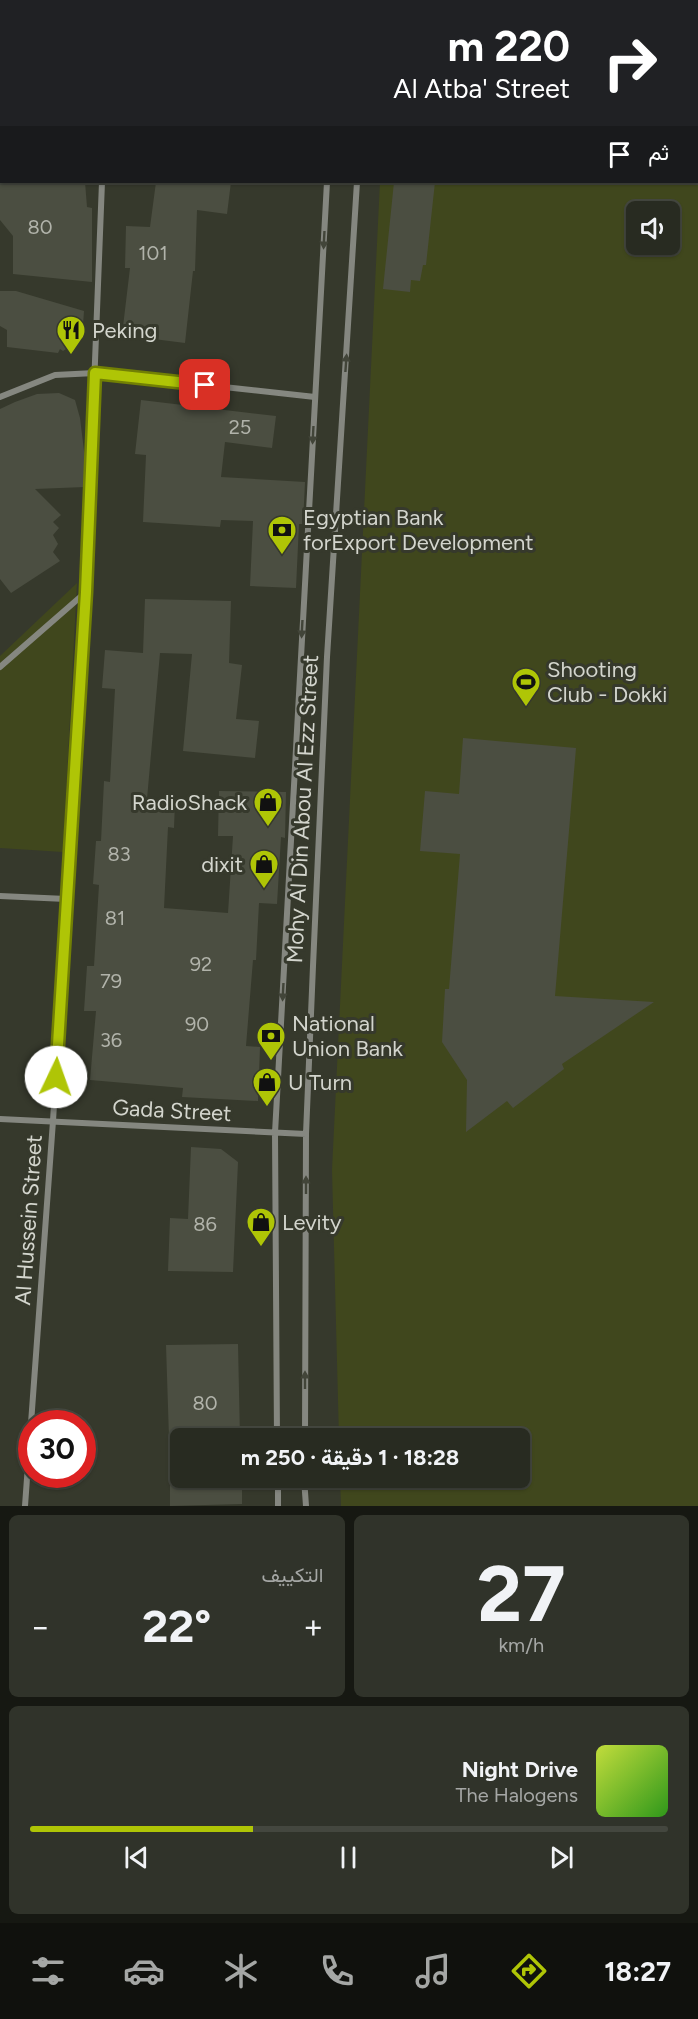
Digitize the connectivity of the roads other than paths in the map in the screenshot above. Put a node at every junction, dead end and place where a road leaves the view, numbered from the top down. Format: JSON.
{"nodes":[{"id":1,"x":102,"y":183,"type":"edge"},
{"id":2,"x":327,"y":183,"type":"edge"},
{"id":3,"x":357,"y":183,"type":"edge"},
{"id":4,"x":95,"y":373,"type":"junction"},
{"id":5,"x":0,"y":397,"type":"edge"},
{"id":6,"x":315,"y":397,"type":"junction"},
{"id":7,"x":86,"y":592,"type":"junction"},
{"id":8,"x":0,"y":667,"type":"edge"},
{"id":9,"x":0,"y":896,"type":"edge"},
{"id":10,"x":66,"y":899,"type":"junction"},
{"id":11,"x":0,"y":1119,"type":"edge"},
{"id":12,"x":53,"y":1121,"type":"junction"},
{"id":13,"x":275,"y":1133,"type":"junction"},
{"id":14,"x":306,"y":1134,"type":"junction"},
{"id":15,"x":277,"y":1428,"type":"edge"},
{"id":16,"x":305,"y":1428,"type":"edge"},
{"id":17,"x":278,"y":1488,"type":"edge"},
{"id":18,"x":305,"y":1488,"type":"edge"},
{"id":19,"x":25,"y":1506,"type":"edge"},
{"id":20,"x":278,"y":1506,"type":"edge"},
{"id":21,"x":306,"y":1506,"type":"edge"}],
"edges":[{"from":1,"to":4,"type":"street","name":"Al Hussein Street"},
{"from":2,"to":6,"type":"street","name":"Mohy Al Din Abou Al Ezz Street","one_way":true},
{"from":14,"to":3,"type":"street","name":"Mohy Al Din Abou Al Ezz Street","one_way":true},
{"from":4,"to":5,"type":"street"},
{"from":4,"to":6,"type":"street"},
{"from":4,"to":7,"type":"street","name":"Al Hussein Street"},
{"from":6,"to":13,"type":"street","name":"Mohy Al Din Abou Al Ezz Street","one_way":true},
{"from":7,"to":8,"type":"street"},
{"from":7,"to":10,"type":"street","name":"Al Hussein Street"},
{"from":9,"to":10,"type":"street"},
{"from":10,"to":12,"type":"street","name":"Al Hussein Street"},
{"from":11,"to":12,"type":"street","name":"Gada Street"},
{"from":12,"to":13,"type":"street","name":"Gada Street"},
{"from":12,"to":19,"type":"street","name":"Al Hussein Street"},
{"from":13,"to":14,"type":"street","name":"Gada Street"},
{"from":13,"to":15,"type":"street","name":"Mohy Al Din Abou Al Ezz Street"},
{"from":16,"to":14,"type":"street","name":"Mohy Al Din Abou Al Ezz Street","one_way":true},
{"from":17,"to":20,"type":"street"},
{"from":18,"to":21,"type":"street"}]}
